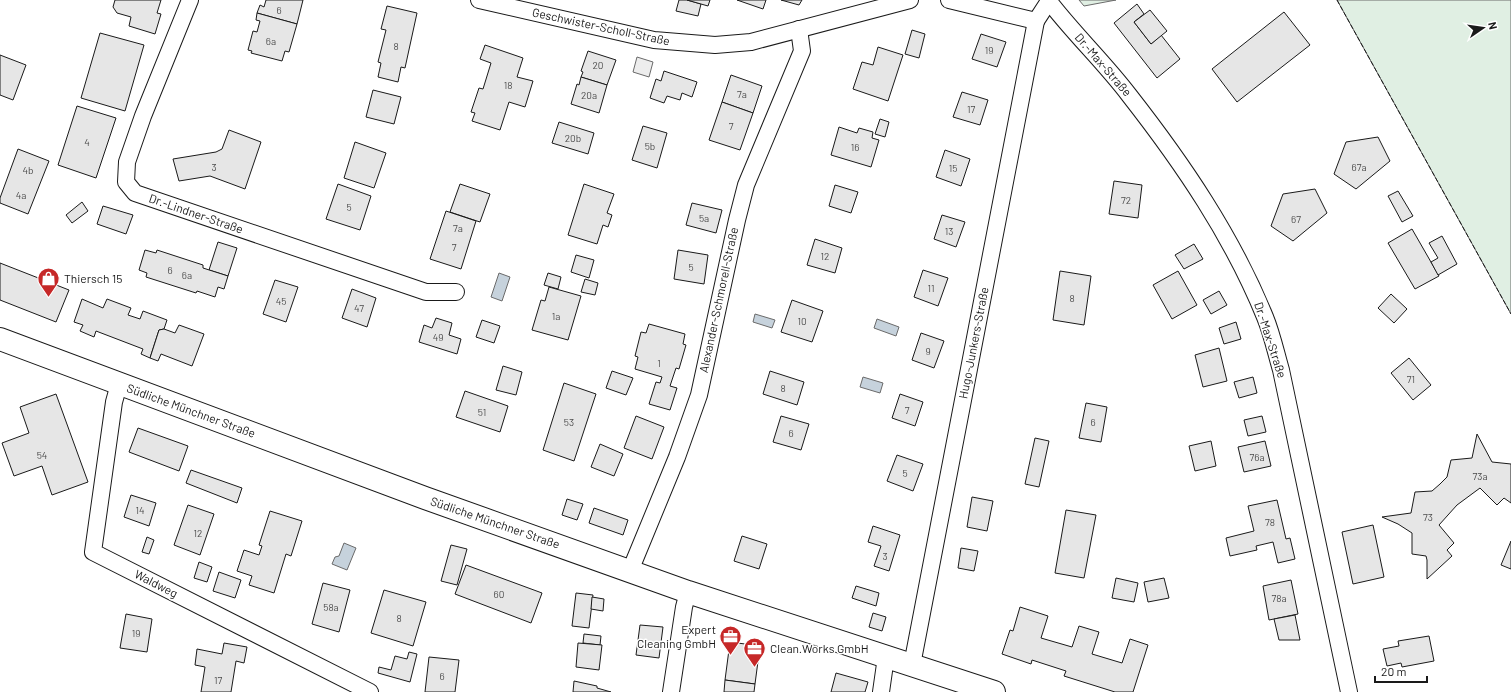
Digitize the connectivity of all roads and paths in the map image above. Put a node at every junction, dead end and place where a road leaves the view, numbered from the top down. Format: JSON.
{"nodes":[{"id":1,"x":190,"y":0,"type":"edge"},
{"id":2,"x":479,"y":0,"type":"edge"},
{"id":3,"x":910,"y":0,"type":"edge"},
{"id":4,"x":949,"y":0,"type":"edge"},
{"id":5,"x":1049,"y":0,"type":"edge"},
{"id":6,"x":1036,"y":21,"type":"junction"},
{"id":7,"x":799,"y":29,"type":"junction"},
{"id":8,"x":456,"y":292,"type":"dead end"},
{"id":9,"x":0,"y":340,"type":"edge"},
{"id":10,"x":119,"y":384,"type":"junction"},
{"id":11,"x":630,"y":571,"type":"junction"},
{"id":12,"x":688,"y":592,"type":"junction"},
{"id":13,"x":886,"y":657,"type":"junction"},
{"id":14,"x":912,"y":665,"type":"junction"},
{"id":15,"x":370,"y":692,"type":"edge"},
{"id":16,"x":670,"y":692,"type":"edge"},
{"id":17,"x":881,"y":692,"type":"edge"},
{"id":18,"x":994,"y":692,"type":"edge"},
{"id":19,"x":1349,"y":692,"type":"edge"}],
"edges":[{"from":1,"to":8,"type":"street","name":"Dr.-Lindner-Straße"},
{"from":2,"to":7,"type":"street","name":"Geschwister-Scholl-Straße"},
{"from":3,"to":7,"type":"street","name":"Geschwister-Scholl-Straße"},
{"from":4,"to":6,"type":"street"},
{"from":5,"to":6,"type":"street"},
{"from":5,"to":19,"type":"street","name":"Dr.-Max-Straße"},
{"from":6,"to":14,"type":"street","name":"Hugo-Junkers-Straße"},
{"from":7,"to":11,"type":"street","name":"Alexander-Schmorell-Straße"},
{"from":9,"to":10,"type":"main road","name":"Südliche Münchner Straße"},
{"from":10,"to":11,"type":"main road","name":"Südliche Münchner Straße"},
{"from":10,"to":15,"type":"street","name":"Waldweg"},
{"from":11,"to":12,"type":"main road","name":"Südliche Münchner Straße"},
{"from":12,"to":13,"type":"main road","name":"Südliche Münchner Straße"},
{"from":12,"to":16,"type":"street"},
{"from":13,"to":14,"type":"main road","name":"Südliche Münchner Straße"},
{"from":13,"to":17,"type":"street"},
{"from":14,"to":18,"type":"main road","name":"Südliche Münchner Straße"}]}
